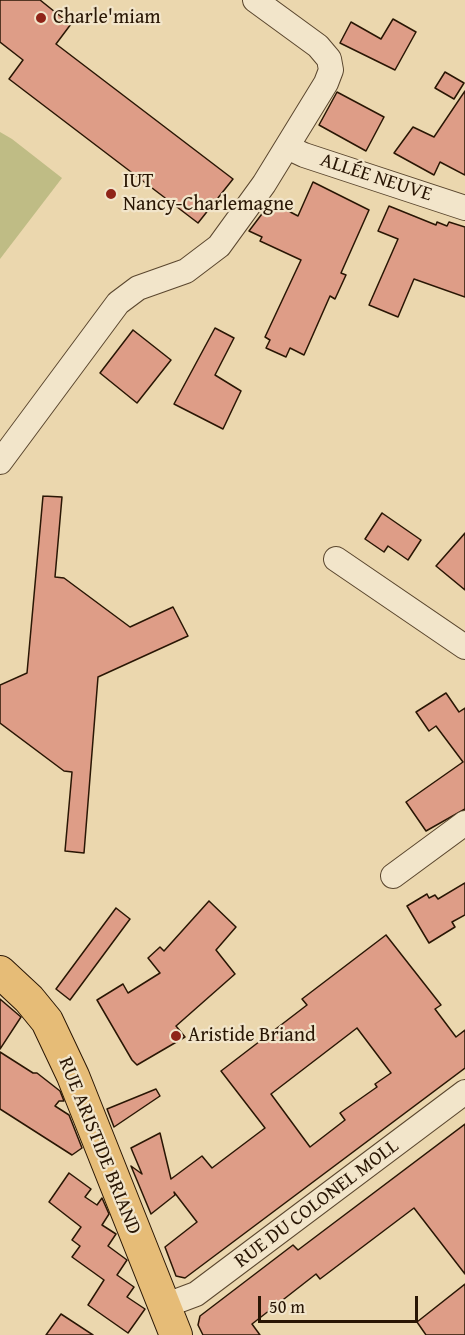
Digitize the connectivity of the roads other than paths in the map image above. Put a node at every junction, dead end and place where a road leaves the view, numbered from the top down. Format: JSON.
{"nodes":[{"id":1,"x":255,"y":0,"type":"edge"},
{"id":2,"x":287,"y":147,"type":"junction"},
{"id":3,"x":465,"y":208,"type":"edge"},
{"id":4,"x":0,"y":462,"type":"edge"},
{"id":5,"x":336,"y":559,"type":"dead end"},
{"id":6,"x":465,"y":647,"type":"edge"},
{"id":7,"x":465,"y":824,"type":"edge"},
{"id":8,"x":393,"y":876,"type":"dead end"},
{"id":9,"x":0,"y":972,"type":"edge"},
{"id":10,"x":465,"y":1092,"type":"edge"},
{"id":11,"x":164,"y":1306,"type":"junction"},
{"id":12,"x":176,"y":1335,"type":"edge"}],
"edges":[{"from":1,"to":2,"type":"street"},
{"from":2,"to":3,"type":"street","name":"ALLÉE NEUVE"},
{"from":2,"to":4,"type":"street"},
{"from":5,"to":6,"type":"street"},
{"from":7,"to":8,"type":"street"},
{"from":9,"to":11,"type":"main road","name":"RUE ARISTIDE BRIAND"},
{"from":10,"to":11,"type":"street","name":"RUE DU COLONEL MOLL"},
{"from":11,"to":12,"type":"main road","name":"RUE ARISTIDE BRIAND"}]}
